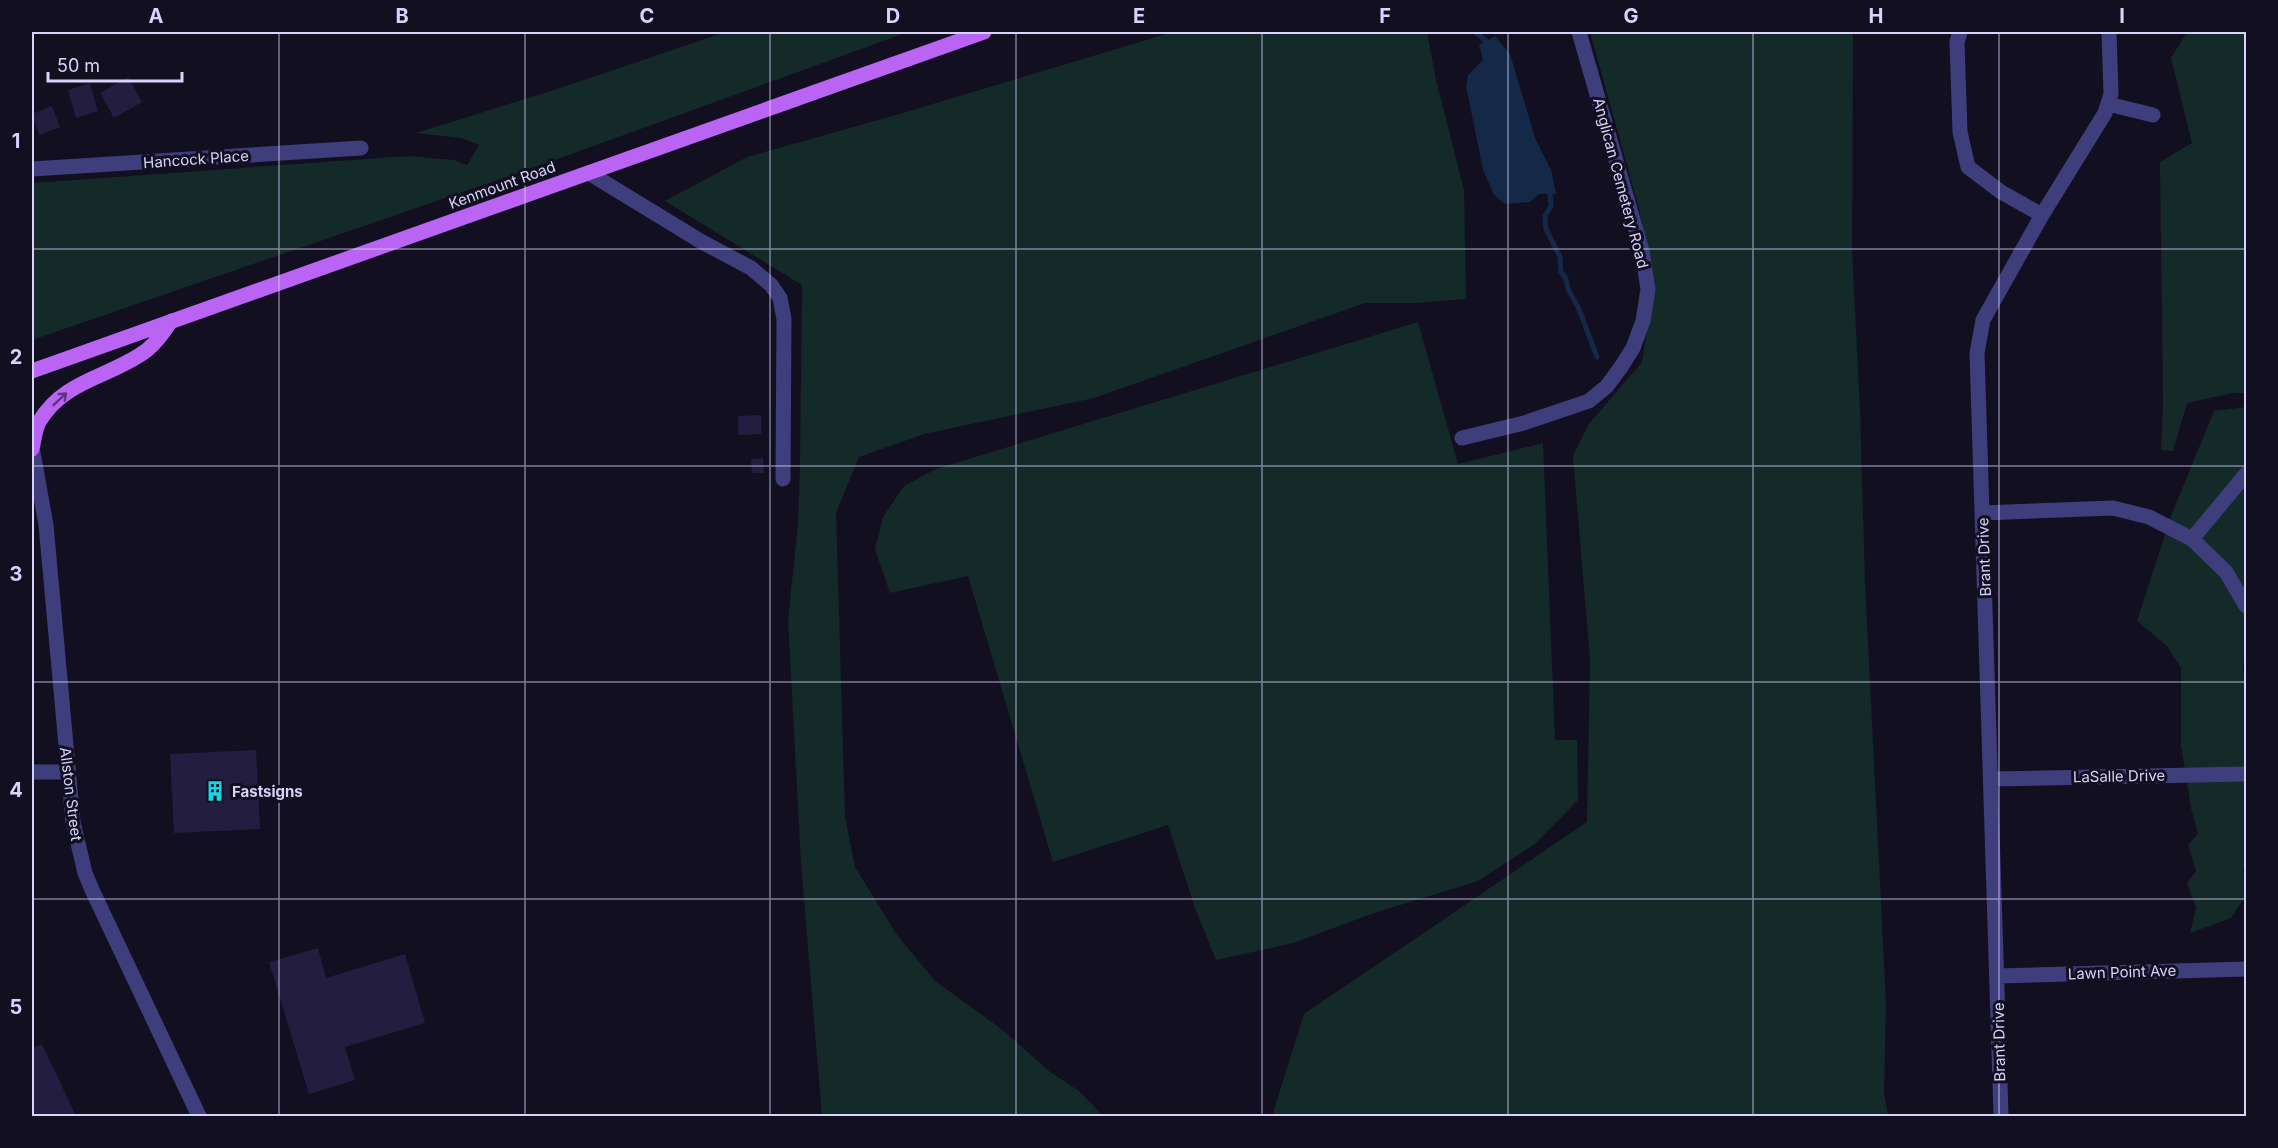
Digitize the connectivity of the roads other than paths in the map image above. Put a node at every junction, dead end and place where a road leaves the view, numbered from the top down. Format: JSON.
{"nodes":[{"id":1,"x":984,"y":32,"type":"edge"},
{"id":2,"x":1579,"y":32,"type":"edge"},
{"id":3,"x":1960,"y":32,"type":"edge"},
{"id":4,"x":2109,"y":32,"type":"edge"},
{"id":5,"x":2108,"y":104,"type":"junction"},
{"id":6,"x":2153,"y":115,"type":"dead end"},
{"id":7,"x":361,"y":148,"type":"dead end"},
{"id":8,"x":32,"y":169,"type":"edge"},
{"id":9,"x":589,"y":173,"type":"junction"},
{"id":10,"x":2042,"y":215,"type":"junction"},
{"id":11,"x":171,"y":321,"type":"junction"},
{"id":12,"x":32,"y":370,"type":"edge"},
{"id":13,"x":1462,"y":438,"type":"dead end"},
{"id":14,"x":32,"y":448,"type":"edge"},
{"id":15,"x":2247,"y":474,"type":"edge"},
{"id":16,"x":783,"y":479,"type":"dead end"},
{"id":17,"x":1983,"y":513,"type":"junction"},
{"id":18,"x":2192,"y":539,"type":"junction"},
{"id":19,"x":2247,"y":606,"type":"edge"},
{"id":20,"x":32,"y":772,"type":"edge"},
{"id":21,"x":67,"y":772,"type":"junction"},
{"id":22,"x":2247,"y":774,"type":"edge"},
{"id":23,"x":1991,"y":779,"type":"junction"},
{"id":24,"x":2247,"y":969,"type":"edge"},
{"id":25,"x":1997,"y":976,"type":"junction"},
{"id":26,"x":199,"y":1116,"type":"edge"},
{"id":27,"x":2001,"y":1116,"type":"edge"}],
"edges":[{"from":1,"to":9,"type":"main road","name":"Kenmount Road"},
{"from":2,"to":13,"type":"street","name":"Anglican Cemetery Road"},
{"from":3,"to":10,"type":"street"},
{"from":4,"to":5,"type":"street","name":"Brant Drive"},
{"from":5,"to":6,"type":"street"},
{"from":5,"to":10,"type":"street","name":"Brant Drive"},
{"from":7,"to":8,"type":"street","name":"Hancock Place"},
{"from":9,"to":11,"type":"main road","name":"Kenmount Road"},
{"from":9,"to":16,"type":"street"},
{"from":10,"to":17,"type":"street","name":"Brant Drive"},
{"from":11,"to":12,"type":"main road","name":"Kenmount Road"},
{"from":14,"to":11,"type":"main road","one_way":true},
{"from":14,"to":21,"type":"street","name":"Allston Street"},
{"from":15,"to":18,"type":"street"},
{"from":17,"to":18,"type":"street"},
{"from":17,"to":23,"type":"street","name":"Brant Drive"},
{"from":18,"to":19,"type":"street"},
{"from":20,"to":21,"type":"street"},
{"from":21,"to":26,"type":"street","name":"Allston Street"},
{"from":22,"to":23,"type":"street","name":"LaSalle Drive"},
{"from":23,"to":25,"type":"street","name":"Brant Drive"},
{"from":24,"to":25,"type":"street","name":"Lawn Point Ave"},
{"from":25,"to":27,"type":"street","name":"Brant Drive"}]}
